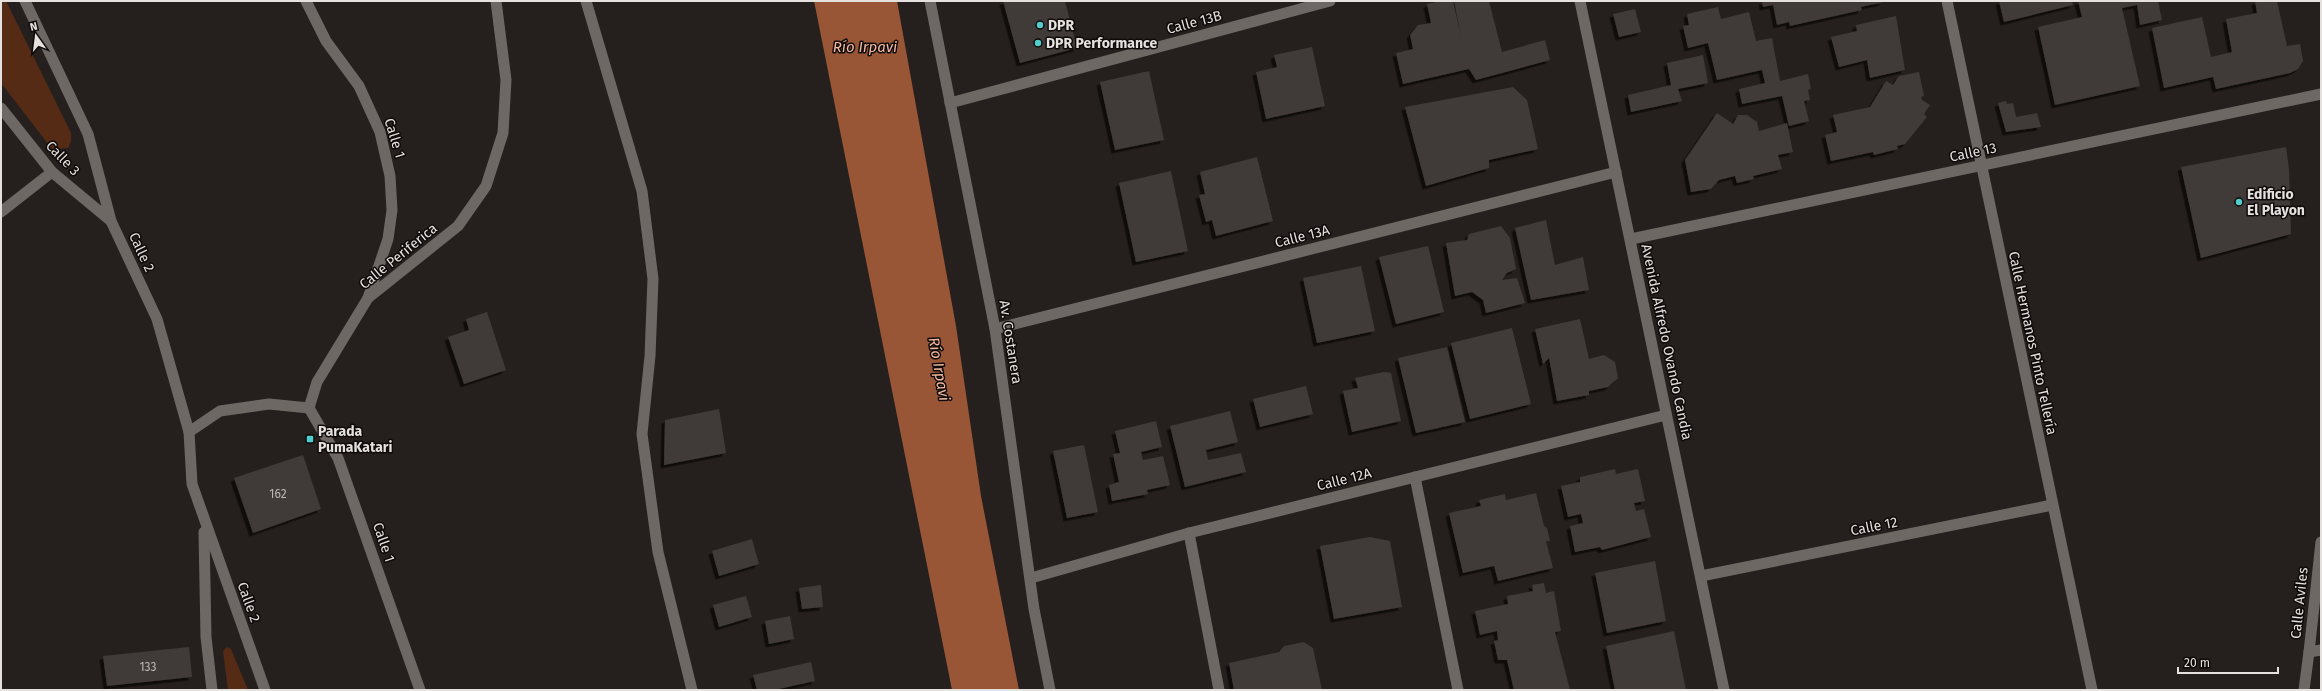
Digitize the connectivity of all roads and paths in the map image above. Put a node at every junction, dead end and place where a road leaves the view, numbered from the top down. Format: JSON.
{"nodes":[{"id":1,"x":25,"y":1,"type":"edge"},
{"id":2,"x":306,"y":1,"type":"edge"},
{"id":3,"x":496,"y":1,"type":"edge"},
{"id":4,"x":586,"y":1,"type":"edge"},
{"id":5,"x":930,"y":1,"type":"edge"},
{"id":6,"x":1330,"y":1,"type":"edge"},
{"id":7,"x":1580,"y":1,"type":"edge"},
{"id":8,"x":1947,"y":1,"type":"edge"},
{"id":9,"x":2321,"y":94,"type":"edge"},
{"id":10,"x":950,"y":103,"type":"junction"},
{"id":11,"x":1,"y":108,"type":"edge"},
{"id":12,"x":1980,"y":165,"type":"junction"},
{"id":13,"x":52,"y":172,"type":"junction"},
{"id":14,"x":1616,"y":172,"type":"junction"},
{"id":15,"x":1,"y":212,"type":"edge"},
{"id":16,"x":111,"y":221,"type":"junction"},
{"id":17,"x":1630,"y":239,"type":"junction"},
{"id":18,"x":368,"y":298,"type":"junction"},
{"id":19,"x":995,"y":329,"type":"junction"},
{"id":20,"x":309,"y":408,"type":"junction"},
{"id":21,"x":1666,"y":415,"type":"junction"},
{"id":22,"x":189,"y":432,"type":"junction"},
{"id":23,"x":1416,"y":477,"type":"junction"},
{"id":24,"x":2052,"y":505,"type":"junction"},
{"id":25,"x":204,"y":524,"type":"junction"},
{"id":26,"x":1189,"y":533,"type":"junction"},
{"id":27,"x":2321,"y":542,"type":"edge"},
{"id":28,"x":1701,"y":576,"type":"junction"},
{"id":29,"x":1031,"y":578,"type":"junction"},
{"id":30,"x":2321,"y":650,"type":"edge"},
{"id":31,"x":2309,"y":652,"type":"junction"},
{"id":32,"x":212,"y":690,"type":"edge"},
{"id":33,"x":265,"y":690,"type":"edge"},
{"id":34,"x":420,"y":690,"type":"edge"},
{"id":35,"x":692,"y":690,"type":"edge"},
{"id":36,"x":1050,"y":690,"type":"edge"},
{"id":37,"x":1219,"y":690,"type":"edge"},
{"id":38,"x":1458,"y":690,"type":"edge"},
{"id":39,"x":1724,"y":690,"type":"edge"},
{"id":40,"x":2092,"y":690,"type":"edge"},
{"id":41,"x":2304,"y":690,"type":"edge"}],
"edges":[{"from":1,"to":16,"type":"street","name":"Calle 2"},
{"from":2,"to":18,"type":"street","name":"Calle 1"},
{"from":3,"to":18,"type":"street","name":"Calle Periferica"},
{"from":4,"to":35,"type":"street"},
{"from":5,"to":10,"type":"street","name":"Av. Costanera"},
{"from":6,"to":10,"type":"street","name":"Calle 13B"},
{"from":7,"to":14,"type":"street","name":"Avenida Alfredo Ovando Candia"},
{"from":8,"to":12,"type":"street","name":"Calle Hermanos Pinto Tellería"},
{"from":9,"to":12,"type":"street","name":"Calle 13"},
{"from":10,"to":19,"type":"street","name":"Av. Costanera"},
{"from":11,"to":13,"type":"street","name":"Calle 3"},
{"from":12,"to":17,"type":"street","name":"Calle 13"},
{"from":12,"to":24,"type":"street","name":"Calle Hermanos Pinto Tellería"},
{"from":13,"to":15,"type":"street"},
{"from":13,"to":16,"type":"street","name":"Calle 3"},
{"from":14,"to":17,"type":"street","name":"Avenida Alfredo Ovando Candia"},
{"from":14,"to":19,"type":"street","name":"Calle 13A"},
{"from":16,"to":22,"type":"street","name":"Calle 2"},
{"from":17,"to":21,"type":"street","name":"Avenida Alfredo Ovando Candia"},
{"from":18,"to":20,"type":"street","name":"Calle Periferica"},
{"from":19,"to":29,"type":"street","name":"Av. Costanera"},
{"from":20,"to":22,"type":"street"},
{"from":20,"to":34,"type":"street","name":"Calle 1"},
{"from":21,"to":23,"type":"street","name":"Calle 12A"},
{"from":21,"to":28,"type":"street","name":"Avenida Alfredo Ovando Candia"},
{"from":22,"to":25,"type":"street","name":"Calle 2"},
{"from":23,"to":26,"type":"street","name":"Calle 12A"},
{"from":23,"to":38,"type":"street"},
{"from":24,"to":28,"type":"street","name":"Calle 12"},
{"from":24,"to":40,"type":"street","name":"Calle Hermanos Pinto Tellería"},
{"from":25,"to":32,"type":"street","name":"Calle 2"},
{"from":25,"to":33,"type":"street","name":"Calle 2"},
{"from":26,"to":29,"type":"street","name":"Calle 12A"},
{"from":26,"to":37,"type":"street"},
{"from":27,"to":31,"type":"street","name":"Calle Aviles"},
{"from":28,"to":39,"type":"street","name":"Avenida Alfredo Ovando Candia"},
{"from":29,"to":36,"type":"street","name":"Av. Costanera"},
{"from":30,"to":31,"type":"street"},
{"from":31,"to":41,"type":"street","name":"Calle Aviles"}]}
